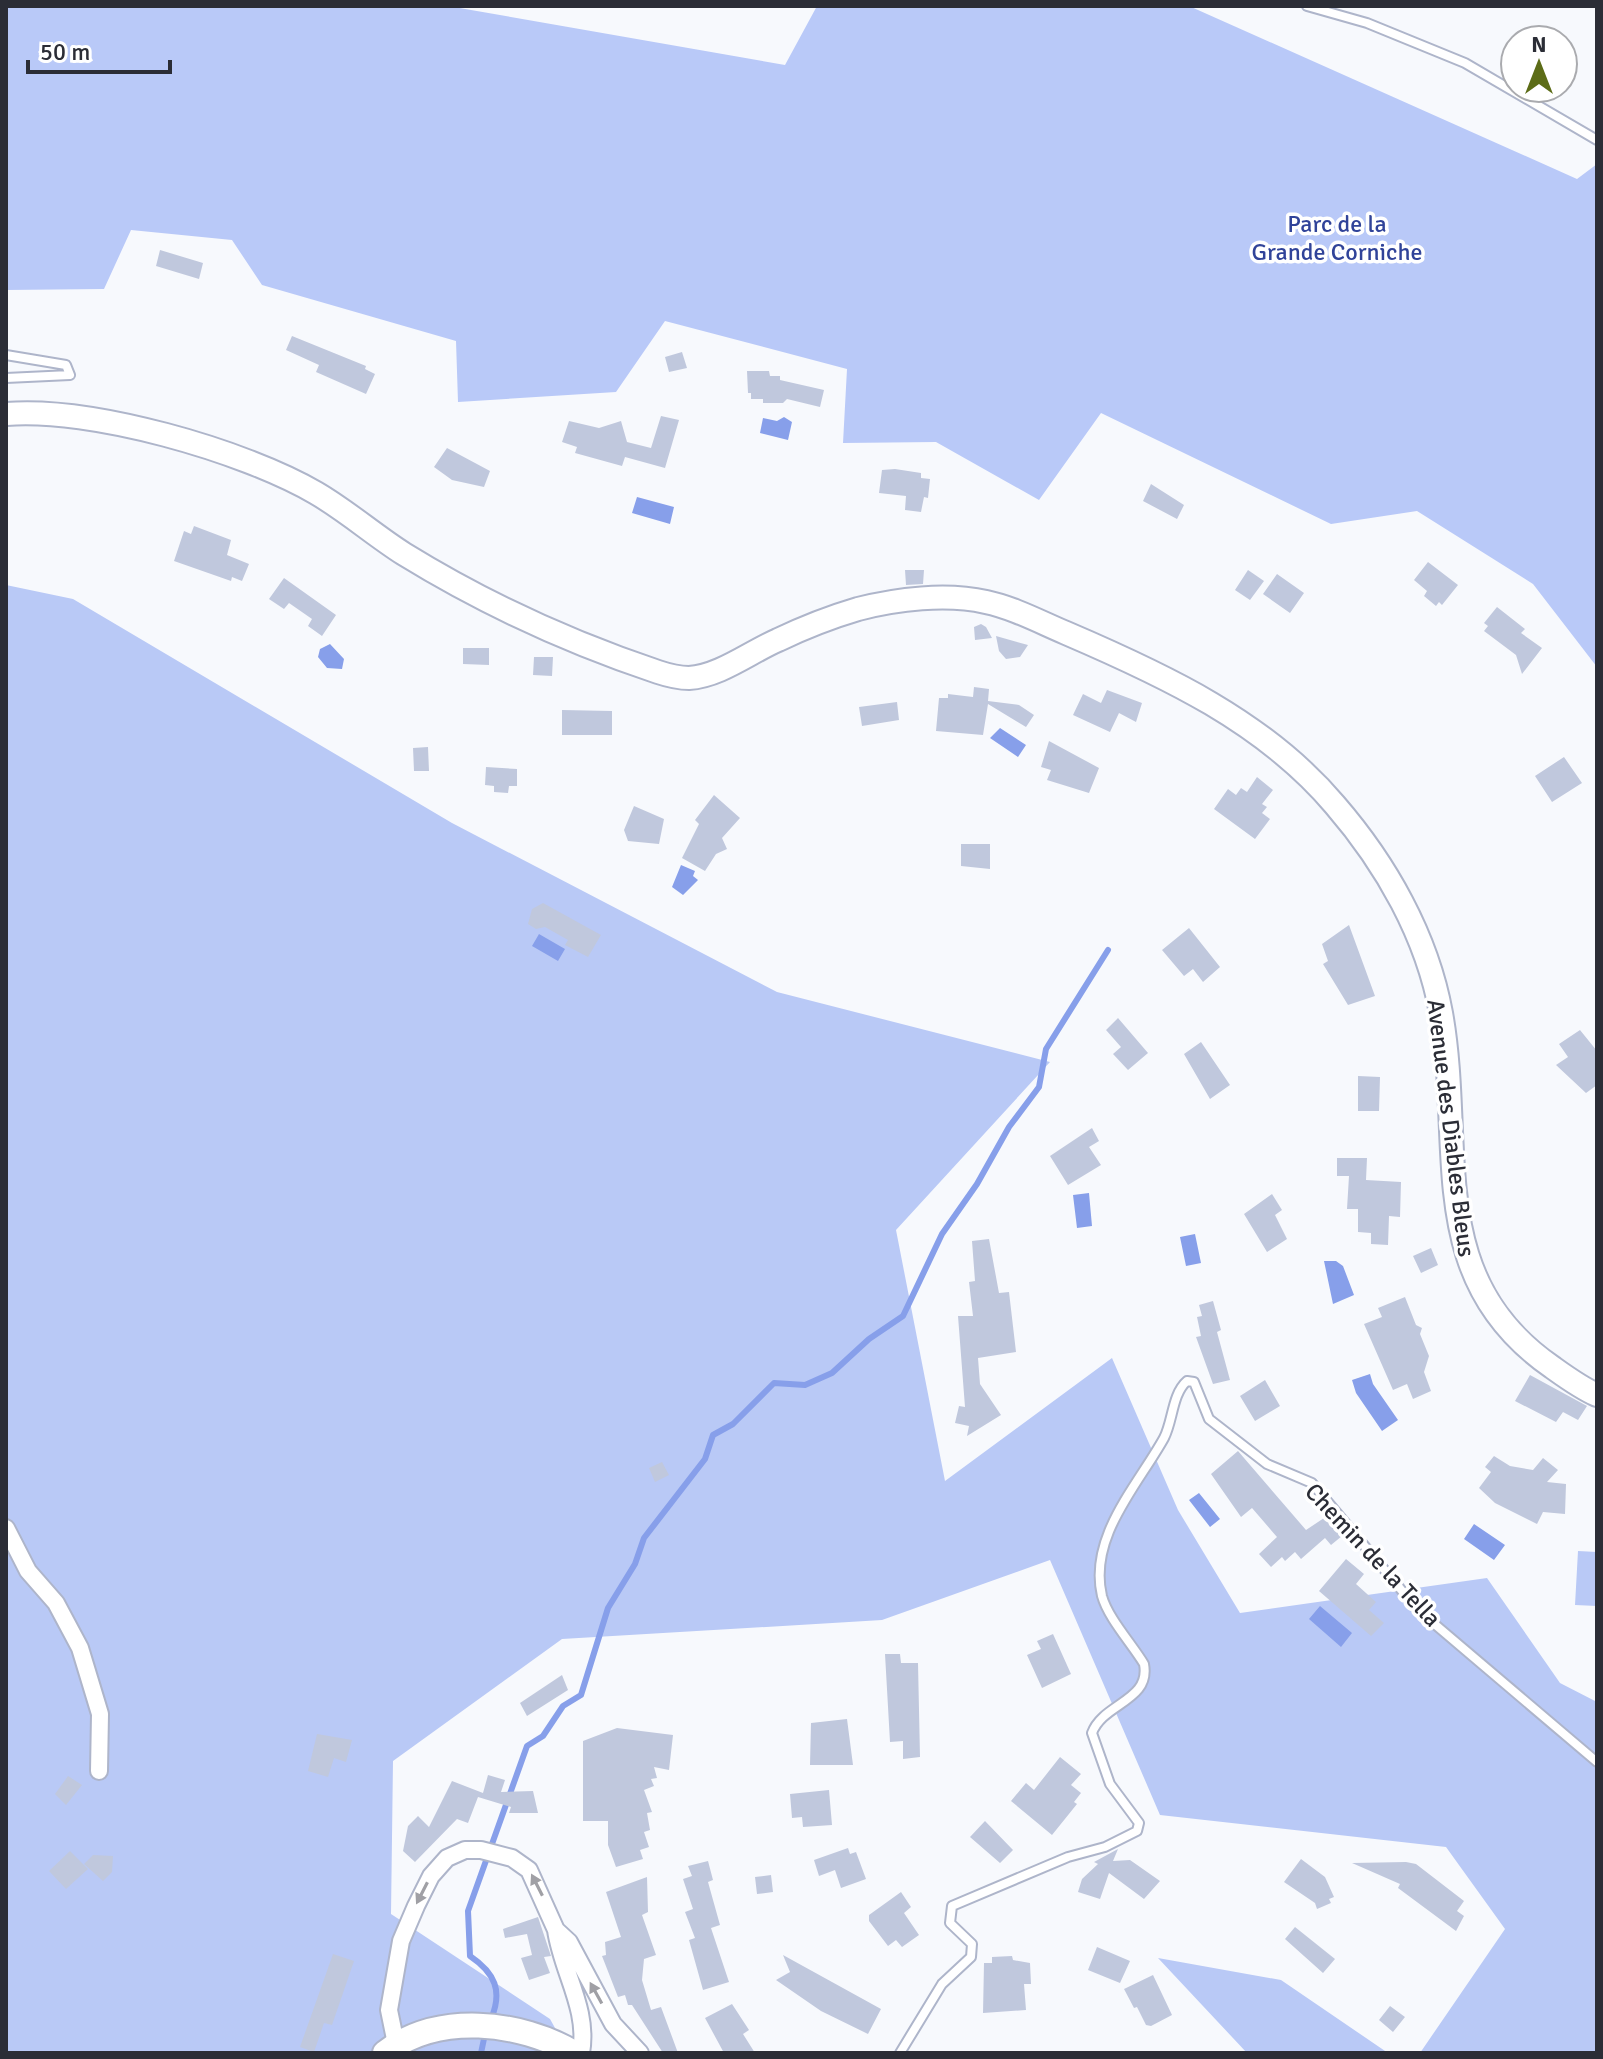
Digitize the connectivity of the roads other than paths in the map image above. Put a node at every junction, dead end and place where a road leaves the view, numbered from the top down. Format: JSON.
{"nodes":[{"id":1,"x":1311,"y":7,"type":"edge"},
{"id":2,"x":1596,"y":138,"type":"edge"},
{"id":3,"x":6,"y":355,"type":"edge"},
{"id":4,"x":6,"y":378,"type":"edge"},
{"id":5,"x":6,"y":414,"type":"edge"},
{"id":6,"x":1597,"y":1395,"type":"edge"},
{"id":7,"x":6,"y":1528,"type":"edge"},
{"id":8,"x":1597,"y":1762,"type":"edge"},
{"id":9,"x":99,"y":1771,"type":"dead end"},
{"id":10,"x":556,"y":1930,"type":"junction"},
{"id":11,"x":391,"y":2049,"type":"edge"},
{"id":12,"x":571,"y":2050,"type":"edge"},
{"id":13,"x":640,"y":2053,"type":"edge"},
{"id":14,"x":900,"y":2053,"type":"edge"}],
"edges":[{"from":1,"to":2,"type":"lane"},
{"from":3,"to":4,"type":"lane"},
{"from":5,"to":6,"type":"main road","name":"Avenue des Diables Bleus"},
{"from":7,"to":9,"type":"street"},
{"from":8,"to":14,"type":"lane","name":"Chemin de la Tella"},
{"from":10,"to":11,"type":"street","one_way":true},
{"from":10,"to":12,"type":"street"},
{"from":13,"to":10,"type":"street","one_way":true},
{"from":11,"to":12,"type":"main road"}]}
